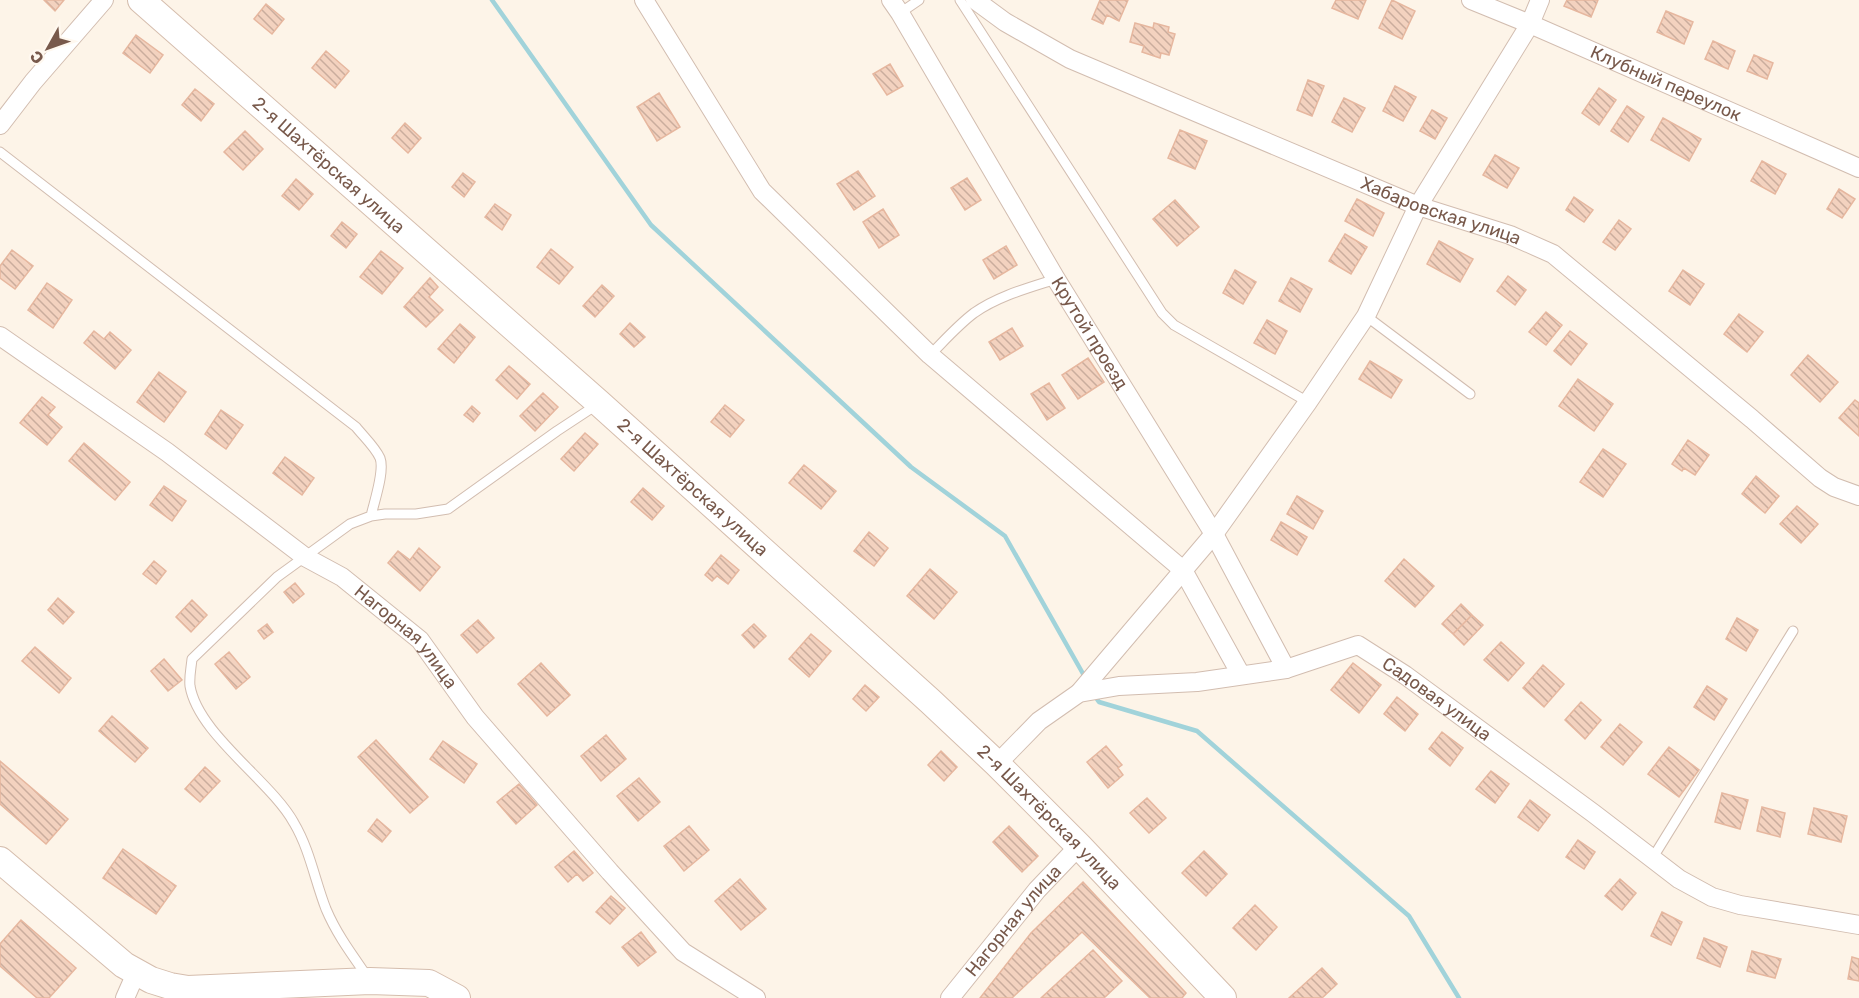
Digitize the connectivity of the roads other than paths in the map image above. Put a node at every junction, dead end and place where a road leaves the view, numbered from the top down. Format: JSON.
{"nodes":[{"id":1,"x":104,"y":0,"type":"edge"},
{"id":2,"x":141,"y":0,"type":"edge"},
{"id":3,"x":644,"y":0,"type":"edge"},
{"id":4,"x":919,"y":0,"type":"edge"},
{"id":5,"x":960,"y":0,"type":"edge"},
{"id":6,"x":975,"y":0,"type":"edge"},
{"id":7,"x":1471,"y":0,"type":"edge"},
{"id":8,"x":1540,"y":0,"type":"edge"},
{"id":9,"x":896,"y":7,"type":"edge"},
{"id":10,"x":1530,"y":24,"type":"junction"},
{"id":11,"x":0,"y":125,"type":"edge"},
{"id":12,"x":0,"y":152,"type":"edge"},
{"id":13,"x":1859,"y":168,"type":"edge"},
{"id":14,"x":1418,"y":206,"type":"junction"},
{"id":15,"x":1056,"y":279,"type":"junction"},
{"id":16,"x":1366,"y":316,"type":"junction"},
{"id":17,"x":0,"y":336,"type":"edge"},
{"id":18,"x":930,"y":356,"type":"junction"},
{"id":19,"x":1470,"y":394,"type":"dead end"},
{"id":20,"x":1308,"y":402,"type":"junction"},
{"id":21,"x":599,"y":403,"type":"junction"},
{"id":22,"x":1859,"y":496,"type":"edge"},
{"id":23,"x":371,"y":516,"type":"junction"},
{"id":24,"x":1214,"y":534,"type":"junction"},
{"id":25,"x":305,"y":557,"type":"junction"},
{"id":26,"x":1183,"y":570,"type":"junction"},
{"id":27,"x":1793,"y":631,"type":"dead end"},
{"id":28,"x":1286,"y":669,"type":"junction"},
{"id":29,"x":1241,"y":675,"type":"junction"},
{"id":30,"x":1079,"y":693,"type":"junction"},
{"id":31,"x":997,"y":764,"type":"junction"},
{"id":32,"x":1079,"y":846,"type":"junction"},
{"id":33,"x":1652,"y":859,"type":"junction"},
{"id":34,"x":0,"y":860,"type":"edge"},
{"id":35,"x":1859,"y":925,"type":"edge"},
{"id":36,"x":136,"y":973,"type":"junction"},
{"id":37,"x":370,"y":981,"type":"junction"},
{"id":38,"x":125,"y":998,"type":"edge"},
{"id":39,"x":457,"y":998,"type":"edge"},
{"id":40,"x":756,"y":998,"type":"edge"},
{"id":41,"x":950,"y":998,"type":"edge"},
{"id":42,"x":1223,"y":998,"type":"edge"}],
"edges":[{"from":1,"to":11,"type":"street"},
{"from":2,"to":21,"type":"main road","name":"2-я Шахтёрская улица"},
{"from":3,"to":18,"type":"street"},
{"from":4,"to":9,"type":"lane"},
{"from":5,"to":20,"type":"lane"},
{"from":6,"to":14,"type":"street","name":"Хабаровская улица"},
{"from":7,"to":10,"type":"street","name":"Клубный переулок"},
{"from":8,"to":10,"type":"street"},
{"from":9,"to":15,"type":"street","name":"Крутой проезд"},
{"from":10,"to":13,"type":"street","name":"Клубный переулок"},
{"from":10,"to":14,"type":"street"},
{"from":12,"to":23,"type":"lane"},
{"from":14,"to":16,"type":"street"},
{"from":14,"to":22,"type":"street","name":"Хабаровская улица"},
{"from":15,"to":18,"type":"lane"},
{"from":15,"to":24,"type":"street","name":"Крутой проезд"},
{"from":16,"to":19,"type":"lane"},
{"from":16,"to":20,"type":"street"},
{"from":17,"to":25,"type":"street","name":"Нагорная улица"},
{"from":18,"to":26,"type":"street"},
{"from":20,"to":24,"type":"street"},
{"from":21,"to":23,"type":"lane"},
{"from":21,"to":31,"type":"main road","name":"2-я Шахтёрская улица"},
{"from":23,"to":25,"type":"lane"},
{"from":24,"to":26,"type":"street"},
{"from":24,"to":28,"type":"street","name":"Крутой проезд"},
{"from":25,"to":37,"type":"lane"},
{"from":25,"to":40,"type":"street","name":"Нагорная улица"},
{"from":26,"to":29,"type":"street"},
{"from":26,"to":30,"type":"street"},
{"from":27,"to":33,"type":"lane"},
{"from":28,"to":29,"type":"street","name":"Садовая улица"},
{"from":28,"to":33,"type":"street","name":"Садовая улица"},
{"from":29,"to":30,"type":"street","name":"Садовая улица"},
{"from":30,"to":31,"type":"street","name":"Садовая улица"},
{"from":31,"to":32,"type":"main road","name":"2-я Шахтёрская улица"},
{"from":32,"to":41,"type":"street","name":"Нагорная улица"},
{"from":32,"to":42,"type":"main road","name":"2-я Шахтёрская улица"},
{"from":33,"to":35,"type":"street","name":"Садовая улица"},
{"from":34,"to":36,"type":"main road"},
{"from":36,"to":37,"type":"main road"},
{"from":36,"to":38,"type":"street"},
{"from":37,"to":39,"type":"main road"}]}
